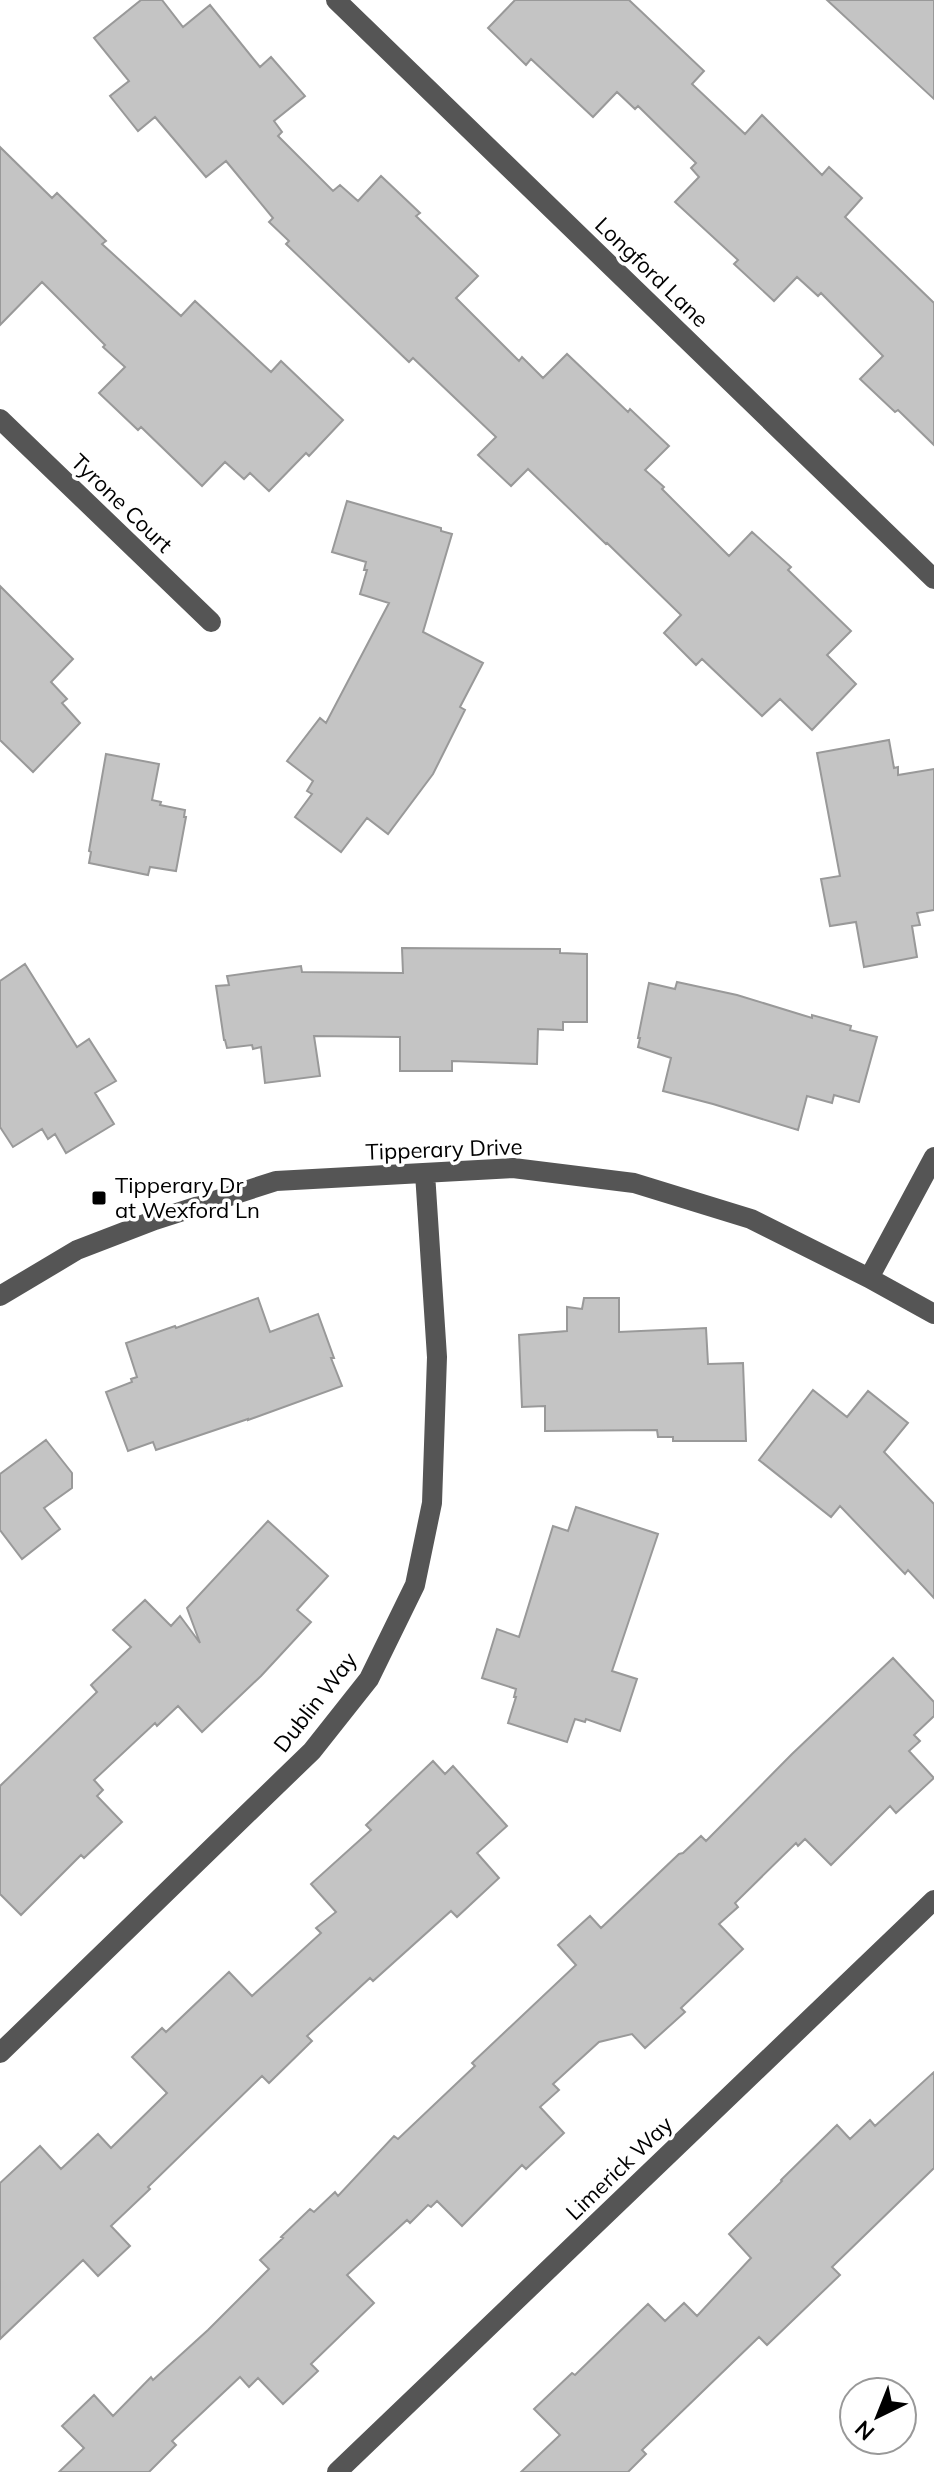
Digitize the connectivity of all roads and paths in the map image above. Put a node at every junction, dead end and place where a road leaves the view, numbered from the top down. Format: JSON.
{"nodes":[{"id":1,"x":336,"y":0,"type":"edge"},
{"id":2,"x":0,"y":419,"type":"edge"},
{"id":3,"x":934,"y":579,"type":"edge"},
{"id":4,"x":211,"y":622,"type":"dead end"},
{"id":5,"x":934,"y":1157,"type":"edge"},
{"id":6,"x":425,"y":1173,"type":"junction"},
{"id":7,"x":869,"y":1278,"type":"junction"},
{"id":8,"x":0,"y":1296,"type":"edge"},
{"id":9,"x":934,"y":1314,"type":"edge"},
{"id":10,"x":934,"y":1900,"type":"edge"},
{"id":11,"x":0,"y":2053,"type":"edge"},
{"id":12,"x":337,"y":2472,"type":"edge"}],
"edges":[{"from":1,"to":3,"type":"street","name":"Longford Lane"},
{"from":2,"to":4,"type":"street","name":"Tyrone Court"},
{"from":5,"to":7,"type":"street"},
{"from":6,"to":7,"type":"street","name":"Tipperary Drive"},
{"from":6,"to":8,"type":"street","name":"Tipperary Drive"},
{"from":6,"to":11,"type":"street","name":"Dublin Way"},
{"from":7,"to":9,"type":"street","name":"Tipperary Drive"},
{"from":10,"to":12,"type":"street","name":"Limerick Way"}]}
